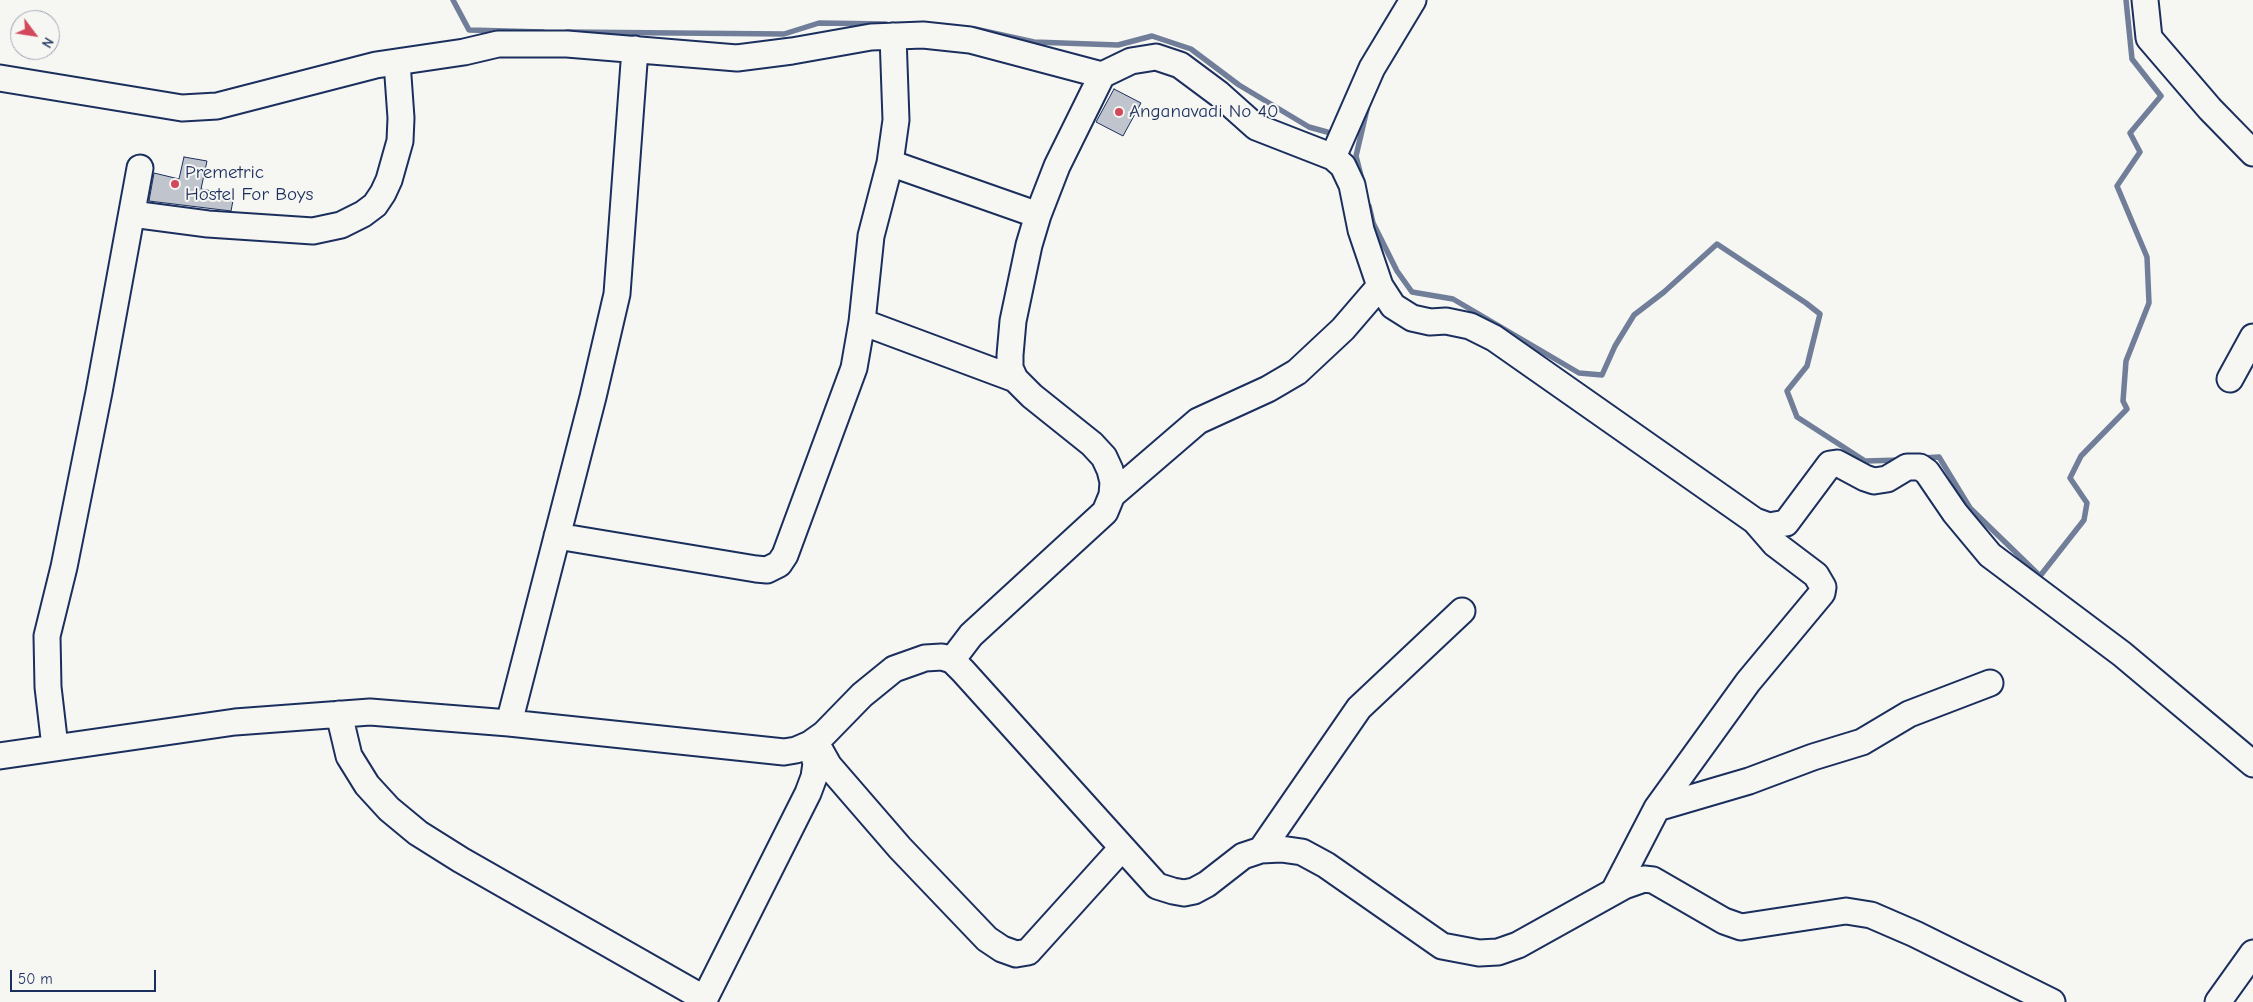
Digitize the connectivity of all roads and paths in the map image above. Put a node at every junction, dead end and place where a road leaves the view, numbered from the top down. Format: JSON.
{"nodes":[{"id":1,"x":1413,"y":0,"type":"edge"},
{"id":2,"x":2145,"y":0,"type":"edge"},
{"id":3,"x":893,"y":36,"type":"junction"},
{"id":4,"x":635,"y":49,"type":"junction"},
{"id":5,"x":397,"y":62,"type":"junction"},
{"id":6,"x":1102,"y":74,"type":"junction"},
{"id":7,"x":0,"y":78,"type":"edge"},
{"id":8,"x":2253,"y":153,"type":"edge"},
{"id":9,"x":1333,"y":157,"type":"junction"},
{"id":10,"x":890,"y":163,"type":"junction"},
{"id":11,"x":140,"y":168,"type":"dead end"},
{"id":12,"x":132,"y":214,"type":"junction"},
{"id":13,"x":1038,"y":215,"type":"junction"},
{"id":14,"x":1380,"y":286,"type":"junction"},
{"id":15,"x":862,"y":322,"type":"junction"},
{"id":16,"x":2253,"y":337,"type":"edge"},
{"id":17,"x":1015,"y":379,"type":"junction"},
{"id":18,"x":2230,"y":379,"type":"dead end"},
{"id":19,"x":1112,"y":495,"type":"junction"},
{"id":20,"x":1755,"y":521,"type":"junction"},
{"id":21,"x":557,"y":536,"type":"junction"},
{"id":22,"x":1462,"y":611,"type":"dead end"},
{"id":23,"x":952,"y":660,"type":"junction"},
{"id":24,"x":1990,"y":683,"type":"dead end"},
{"id":25,"x":339,"y":714,"type":"junction"},
{"id":26,"x":509,"y":723,"type":"junction"},
{"id":27,"x":812,"y":742,"type":"junction"},
{"id":28,"x":55,"y":748,"type":"junction"},
{"id":29,"x":0,"y":756,"type":"edge"},
{"id":30,"x":2253,"y":764,"type":"edge"},
{"id":31,"x":1657,"y":808,"type":"junction"},
{"id":32,"x":1122,"y":848,"type":"junction"},
{"id":33,"x":1261,"y":850,"type":"junction"},
{"id":34,"x":1614,"y":891,"type":"junction"},
{"id":35,"x":2253,"y":953,"type":"edge"},
{"id":36,"x":704,"y":1000,"type":"edge"},
{"id":37,"x":2052,"y":1002,"type":"edge"},
{"id":38,"x":2218,"y":1002,"type":"edge"}],
"edges":[{"from":1,"to":9,"type":"street"},
{"from":2,"to":8,"type":"street"},
{"from":3,"to":4,"type":"street"},
{"from":3,"to":6,"type":"street"},
{"from":3,"to":10,"type":"street"},
{"from":4,"to":5,"type":"street"},
{"from":4,"to":21,"type":"street"},
{"from":5,"to":7,"type":"street"},
{"from":5,"to":12,"type":"street"},
{"from":6,"to":9,"type":"street"},
{"from":6,"to":13,"type":"street"},
{"from":9,"to":14,"type":"street"},
{"from":10,"to":13,"type":"street"},
{"from":10,"to":15,"type":"street"},
{"from":11,"to":12,"type":"street"},
{"from":12,"to":28,"type":"street"},
{"from":13,"to":17,"type":"street"},
{"from":14,"to":19,"type":"street"},
{"from":14,"to":20,"type":"street"},
{"from":15,"to":17,"type":"street"},
{"from":15,"to":21,"type":"street"},
{"from":16,"to":18,"type":"street"},
{"from":17,"to":19,"type":"street"},
{"from":19,"to":23,"type":"street"},
{"from":20,"to":30,"type":"street"},
{"from":20,"to":31,"type":"street"},
{"from":21,"to":26,"type":"street"},
{"from":22,"to":33,"type":"street"},
{"from":23,"to":27,"type":"street"},
{"from":23,"to":32,"type":"street"},
{"from":24,"to":31,"type":"street"},
{"from":25,"to":26,"type":"street"},
{"from":25,"to":28,"type":"street"},
{"from":25,"to":36,"type":"street"},
{"from":26,"to":27,"type":"street"},
{"from":27,"to":32,"type":"street"},
{"from":27,"to":36,"type":"street"},
{"from":28,"to":29,"type":"street"},
{"from":31,"to":34,"type":"street"},
{"from":32,"to":33,"type":"street"},
{"from":33,"to":34,"type":"street"},
{"from":34,"to":37,"type":"street"},
{"from":35,"to":38,"type":"street"}]}
